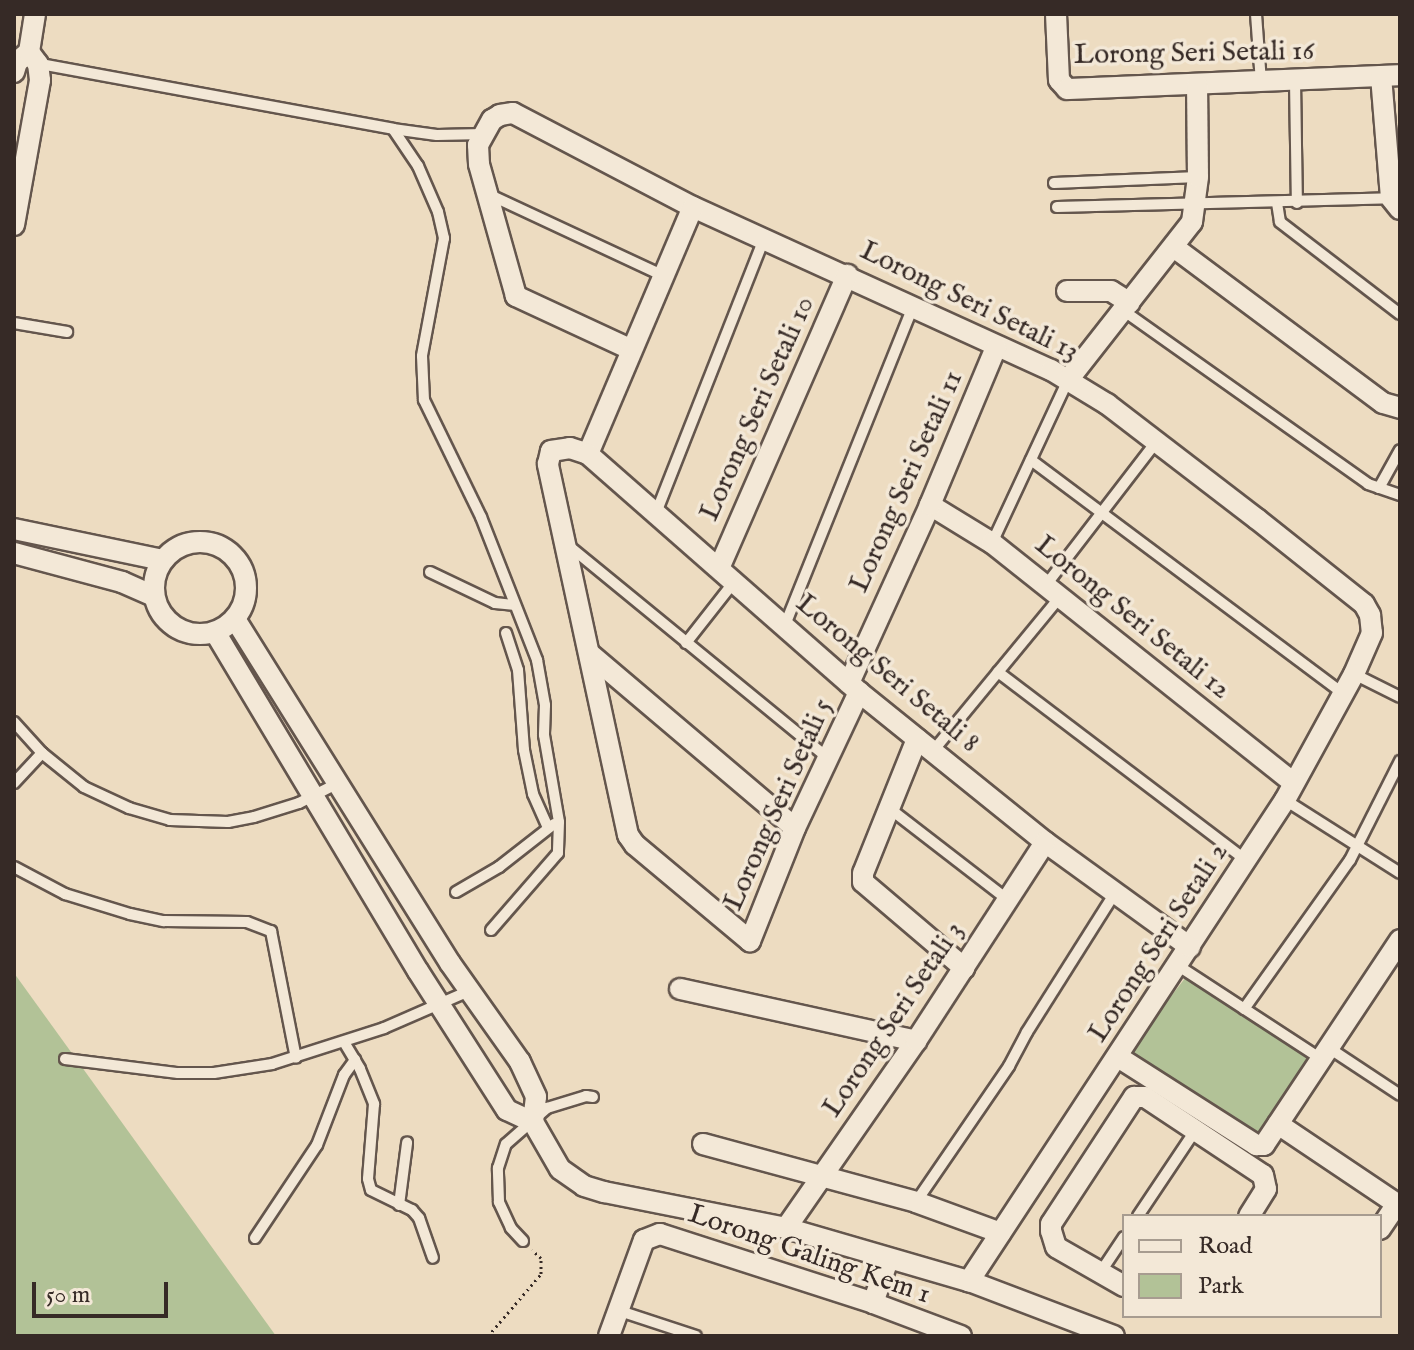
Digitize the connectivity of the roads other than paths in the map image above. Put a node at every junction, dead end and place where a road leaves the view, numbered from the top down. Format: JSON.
{"nodes":[{"id":1,"x":35,"y":14,"type":"edge"},
{"id":2,"x":1056,"y":14,"type":"edge"},
{"id":3,"x":1256,"y":14,"type":"edge"},
{"id":4,"x":25,"y":54,"type":"edge"},
{"id":5,"x":1390,"y":75,"type":"edge"},
{"id":6,"x":1295,"y":81,"type":"junction"},
{"id":7,"x":1261,"y":82,"type":"junction"},
{"id":8,"x":1197,"y":85,"type":"junction"},
{"id":9,"x":488,"y":127,"type":"junction"},
{"id":10,"x":393,"y":129,"type":"junction"},
{"id":11,"x":1198,"y":177,"type":"junction"},
{"id":12,"x":1054,"y":183,"type":"dead end"},
{"id":13,"x":486,"y":194,"type":"junction"},
{"id":14,"x":1277,"y":203,"type":"junction"},
{"id":15,"x":1297,"y":203,"type":"junction"},
{"id":16,"x":1395,"y":204,"type":"edge"},
{"id":17,"x":1196,"y":205,"type":"junction"},
{"id":18,"x":693,"y":207,"type":"junction"},
{"id":19,"x":1057,"y":207,"type":"dead end"},
{"id":20,"x":14,"y":225,"type":"edge"},
{"id":21,"x":764,"y":238,"type":"junction"},
{"id":22,"x":1175,"y":248,"type":"junction"},
{"id":23,"x":662,"y":275,"type":"junction"},
{"id":24,"x":847,"y":275,"type":"junction"},
{"id":25,"x":1067,"y":291,"type":"dead end"},
{"id":26,"x":913,"y":307,"type":"junction"},
{"id":27,"x":1127,"y":307,"type":"junction"},
{"id":28,"x":1400,"y":314,"type":"edge"},
{"id":29,"x":14,"y":323,"type":"edge"},
{"id":30,"x":67,"y":332,"type":"dead end"},
{"id":31,"x":996,"y":347,"type":"junction"},
{"id":32,"x":630,"y":349,"type":"junction"},
{"id":33,"x":1068,"y":380,"type":"junction"},
{"id":34,"x":1400,"y":408,"type":"edge"},
{"id":35,"x":1156,"y":442,"type":"junction"},
{"id":36,"x":1400,"y":450,"type":"edge"},
{"id":37,"x":588,"y":454,"type":"junction"},
{"id":38,"x":1031,"y":460,"type":"junction"},
{"id":39,"x":1379,"y":488,"type":"junction"},
{"id":40,"x":1400,"y":495,"type":"edge"},
{"id":41,"x":930,"y":505,"type":"junction"},
{"id":42,"x":1102,"y":512,"type":"junction"},
{"id":43,"x":656,"y":513,"type":"junction"},
{"id":44,"x":14,"y":529,"type":"edge"},
{"id":45,"x":565,"y":542,"type":"junction"},
{"id":46,"x":992,"y":543,"type":"junction"},
{"id":47,"x":14,"y":553,"type":"edge"},
{"id":48,"x":163,"y":560,"type":"junction"},
{"id":49,"x":720,"y":566,"type":"junction"},
{"id":50,"x":430,"y":572,"type":"dead end"},
{"id":51,"x":735,"y":581,"type":"junction"},
{"id":52,"x":1053,"y":592,"type":"junction"},
{"id":53,"x":154,"y":596,"type":"junction"},
{"id":54,"x":513,"y":605,"type":"junction"},
{"id":55,"x":235,"y":619,"type":"junction"},
{"id":56,"x":1373,"y":622,"type":"joint"},
{"id":57,"x":785,"y":625,"type":"junction"},
{"id":58,"x":215,"y":632,"type":"junction"},
{"id":59,"x":506,"y":633,"type":"dead end"},
{"id":60,"x":686,"y":643,"type":"junction"},
{"id":61,"x":591,"y":655,"type":"junction"},
{"id":62,"x":998,"y":672,"type":"junction"},
{"id":63,"x":1354,"y":674,"type":"junction"},
{"id":64,"x":854,"y":688,"type":"junction"},
{"id":65,"x":1343,"y":693,"type":"junction"},
{"id":66,"x":1400,"y":697,"type":"edge"},
{"id":67,"x":14,"y":722,"type":"edge"},
{"id":68,"x":925,"y":745,"type":"junction"},
{"id":69,"x":42,"y":753,"type":"junction"},
{"id":70,"x":829,"y":760,"type":"junction"},
{"id":71,"x":1400,"y":761,"type":"edge"},
{"id":72,"x":14,"y":783,"type":"edge"},
{"id":73,"x":338,"y":783,"type":"junction"},
{"id":74,"x":1289,"y":791,"type":"junction"},
{"id":75,"x":314,"y":797,"type":"junction"},
{"id":76,"x":889,"y":808,"type":"junction"},
{"id":77,"x":559,"y":822,"type":"junction"},
{"id":78,"x":548,"y":827,"type":"junction"},
{"id":79,"x":795,"y":828,"type":"junction"},
{"id":80,"x":1045,"y":842,"type":"junction"},
{"id":81,"x":1359,"y":846,"type":"junction"},
{"id":82,"x":1246,"y":860,"type":"junction"},
{"id":83,"x":14,"y":867,"type":"edge"},
{"id":84,"x":1400,"y":873,"type":"edge"},
{"id":85,"x":1116,"y":891,"type":"junction"},
{"id":86,"x":456,"y":892,"type":"dead end"},
{"id":87,"x":1008,"y":900,"type":"junction"},
{"id":88,"x":491,"y":930,"type":"dead end"},
{"id":89,"x":1400,"y":940,"type":"edge"},
{"id":90,"x":1190,"y":947,"type":"junction"},
{"id":91,"x":1177,"y":965,"type":"junction"},
{"id":92,"x":964,"y":968,"type":"junction"},
{"id":93,"x":1392,"y":969,"type":"edge"},
{"id":94,"x":680,"y":989,"type":"dead end"},
{"id":95,"x":469,"y":991,"type":"junction"},
{"id":96,"x":440,"y":1005,"type":"junction"},
{"id":97,"x":1244,"y":1009,"type":"junction"},
{"id":98,"x":916,"y":1041,"type":"junction"},
{"id":99,"x":344,"y":1042,"type":"junction"},
{"id":100,"x":1325,"y":1053,"type":"junction"},
{"id":101,"x":1118,"y":1057,"type":"junction"},
{"id":102,"x":296,"y":1058,"type":"junction"},
{"id":103,"x":65,"y":1059,"type":"dead end"},
{"id":104,"x":355,"y":1060,"type":"junction"},
{"id":105,"x":1400,"y":1095,"type":"edge"},
{"id":106,"x":593,"y":1097,"type":"dead end"},
{"id":107,"x":533,"y":1122,"type":"junction"},
{"id":108,"x":1074,"y":1123,"type":"junction"},
{"id":109,"x":1278,"y":1124,"type":"junction"},
{"id":110,"x":1195,"y":1131,"type":"junction"},
{"id":111,"x":1105,"y":1142,"type":"junction"},
{"id":112,"x":407,"y":1143,"type":"dead end"},
{"id":113,"x":703,"y":1144,"type":"dead end"},
{"id":114,"x":822,"y":1176,"type":"junction"},
{"id":115,"x":916,"y":1202,"type":"junction"},
{"id":116,"x":399,"y":1205,"type":"junction"},
{"id":117,"x":1398,"y":1205,"type":"edge"},
{"id":118,"x":1139,"y":1214,"type":"edge"},
{"id":119,"x":1250,"y":1214,"type":"edge"},
{"id":120,"x":1382,"y":1226,"type":"edge"},
{"id":121,"x":786,"y":1228,"type":"junction"},
{"id":122,"x":1001,"y":1233,"type":"junction"},
{"id":123,"x":255,"y":1238,"type":"dead end"},
{"id":124,"x":1122,"y":1240,"type":"edge"},
{"id":125,"x":523,"y":1241,"type":"road end"},
{"id":126,"x":433,"y":1258,"type":"dead end"},
{"id":127,"x":888,"y":1260,"type":"junction"},
{"id":128,"x":1100,"y":1273,"type":"junction"},
{"id":129,"x":969,"y":1281,"type":"junction"},
{"id":130,"x":1122,"y":1285,"type":"edge"},
{"id":131,"x":873,"y":1303,"type":"junction"},
{"id":132,"x":617,"y":1310,"type":"junction"},
{"id":133,"x":925,"y":1330,"type":"edge"},
{"id":134,"x":609,"y":1336,"type":"edge"},
{"id":135,"x":696,"y":1336,"type":"edge"},
{"id":136,"x":961,"y":1336,"type":"edge"},
{"id":137,"x":1114,"y":1336,"type":"edge"}],
"edges":[{"from":1,"to":4,"type":"street"},
{"from":2,"to":8,"type":"street","name":"Lorong Seri Setali 16"},
{"from":3,"to":7,"type":"lane"},
{"from":4,"to":10,"type":"lane"},
{"from":4,"to":20,"type":"street"},
{"from":5,"to":6,"type":"street","name":"Lorong Seri Setali 16"},
{"from":5,"to":16,"type":"street"},
{"from":6,"to":7,"type":"street","name":"Lorong Seri Setali 16"},
{"from":6,"to":15,"type":"lane"},
{"from":7,"to":8,"type":"street","name":"Lorong Seri Setali 16"},
{"from":8,"to":11,"type":"street"},
{"from":9,"to":10,"type":"lane"},
{"from":9,"to":13,"type":"street"},
{"from":9,"to":18,"type":"street","name":"Lorong Seri Setali 13"},
{"from":10,"to":54,"type":"lane"},
{"from":11,"to":12,"type":"lane"},
{"from":11,"to":17,"type":"street"},
{"from":13,"to":23,"type":"lane"},
{"from":13,"to":32,"type":"street"},
{"from":14,"to":15,"type":"lane"},
{"from":14,"to":17,"type":"lane"},
{"from":14,"to":28,"type":"lane"},
{"from":15,"to":16,"type":"lane"},
{"from":17,"to":19,"type":"lane"},
{"from":17,"to":22,"type":"street"},
{"from":18,"to":21,"type":"street","name":"Lorong Seri Setali 13"},
{"from":18,"to":23,"type":"street"},
{"from":21,"to":24,"type":"street","name":"Lorong Seri Setali 13"},
{"from":21,"to":43,"type":"lane"},
{"from":22,"to":27,"type":"street"},
{"from":22,"to":34,"type":"street"},
{"from":23,"to":32,"type":"street"},
{"from":24,"to":26,"type":"street","name":"Lorong Seri Setali 13"},
{"from":24,"to":49,"type":"street","name":"Lorong Seri Setali 10"},
{"from":25,"to":27,"type":"street"},
{"from":26,"to":31,"type":"street","name":"Lorong Seri Setali 13"},
{"from":26,"to":57,"type":"lane"},
{"from":27,"to":33,"type":"street"},
{"from":27,"to":39,"type":"lane"},
{"from":29,"to":30,"type":"lane"},
{"from":31,"to":33,"type":"street","name":"Lorong Seri Setali 13"},
{"from":31,"to":41,"type":"street","name":"Lorong Seri Setali 11"},
{"from":32,"to":37,"type":"street"},
{"from":33,"to":35,"type":"street","name":"Lorong Seri Setali 13"},
{"from":33,"to":38,"type":"lane"},
{"from":35,"to":42,"type":"lane"},
{"from":35,"to":56,"type":"street","name":"Lorong Seri Setali 13"},
{"from":36,"to":39,"type":"lane"},
{"from":37,"to":43,"type":"street","name":"Lorong Seri Setali 8"},
{"from":37,"to":45,"type":"street"},
{"from":38,"to":42,"type":"lane"},
{"from":38,"to":46,"type":"lane"},
{"from":39,"to":40,"type":"lane"},
{"from":41,"to":46,"type":"street","name":"Lorong Seri Setali 12"},
{"from":41,"to":64,"type":"street","name":"Lorong Seri Setali 11"},
{"from":42,"to":52,"type":"lane"},
{"from":42,"to":65,"type":"lane"},
{"from":43,"to":49,"type":"street","name":"Lorong Seri Setali 8"},
{"from":44,"to":48,"type":"street"},
{"from":45,"to":60,"type":"lane"},
{"from":45,"to":61,"type":"street"},
{"from":46,"to":52,"type":"street","name":"Lorong Seri Setali 12"},
{"from":47,"to":53,"type":"street"},
{"from":48,"to":53,"type":"street"},
{"from":48,"to":55,"type":"street"},
{"from":49,"to":51,"type":"street","name":"Lorong Seri Setali 8"},
{"from":50,"to":54,"type":"lane"},
{"from":51,"to":57,"type":"street","name":"Lorong Seri Setali 8"},
{"from":51,"to":60,"type":"lane"},
{"from":52,"to":62,"type":"lane"},
{"from":52,"to":74,"type":"street","name":"Lorong Seri Setali 12"},
{"from":53,"to":58,"type":"street"},
{"from":54,"to":77,"type":"lane"},
{"from":55,"to":58,"type":"street"},
{"from":55,"to":73,"type":"street"},
{"from":56,"to":63,"type":"street","name":"Lorong Seri Setali 2"},
{"from":57,"to":64,"type":"street","name":"Lorong Seri Setali 8"},
{"from":58,"to":75,"type":"street"},
{"from":59,"to":78,"type":"lane"},
{"from":60,"to":70,"type":"lane"},
{"from":61,"to":79,"type":"street"},
{"from":61,"to":79,"type":"street","name":"Lorong Seri Setali 5"},
{"from":62,"to":68,"type":"lane"},
{"from":62,"to":82,"type":"lane"},
{"from":63,"to":65,"type":"street","name":"Lorong Seri Setali 2"},
{"from":63,"to":66,"type":"lane"},
{"from":64,"to":68,"type":"street","name":"Lorong Seri Setali 8"},
{"from":64,"to":70,"type":"street","name":"Lorong Seri Setali 5"},
{"from":65,"to":74,"type":"street","name":"Lorong Seri Setali 2"},
{"from":67,"to":69,"type":"lane"},
{"from":68,"to":76,"type":"street"},
{"from":68,"to":80,"type":"street","name":"Lorong Seri Setali 8"},
{"from":69,"to":72,"type":"lane"},
{"from":69,"to":75,"type":"lane"},
{"from":70,"to":79,"type":"street","name":"Lorong Seri Setali 5"},
{"from":71,"to":81,"type":"lane"},
{"from":73,"to":75,"type":"lane"},
{"from":73,"to":95,"type":"street"},
{"from":74,"to":81,"type":"lane"},
{"from":74,"to":82,"type":"street","name":"Lorong Seri Setali 2"},
{"from":75,"to":96,"type":"street"},
{"from":76,"to":87,"type":"lane"},
{"from":76,"to":92,"type":"street"},
{"from":77,"to":78,"type":"lane"},
{"from":77,"to":88,"type":"lane"},
{"from":78,"to":86,"type":"lane"},
{"from":80,"to":85,"type":"street","name":"Lorong Seri Setali 8"},
{"from":80,"to":87,"type":"street","name":"Lorong Seri Setali 3"},
{"from":81,"to":84,"type":"lane"},
{"from":81,"to":97,"type":"lane"},
{"from":82,"to":90,"type":"street","name":"Lorong Seri Setali 2"},
{"from":83,"to":102,"type":"lane"},
{"from":85,"to":90,"type":"street","name":"Lorong Seri Setali 8"},
{"from":85,"to":115,"type":"lane"},
{"from":87,"to":92,"type":"street","name":"Lorong Seri Setali 3"},
{"from":89,"to":93,"type":"street"},
{"from":90,"to":91,"type":"street","name":"Lorong Seri Setali 2"},
{"from":91,"to":97,"type":"lane"},
{"from":91,"to":101,"type":"street","name":"Lorong Seri Setali 2"},
{"from":92,"to":98,"type":"street","name":"Lorong Seri Setali 3"},
{"from":93,"to":100,"type":"street"},
{"from":94,"to":98,"type":"street"},
{"from":95,"to":96,"type":"lane"},
{"from":95,"to":107,"type":"street"},
{"from":96,"to":99,"type":"lane"},
{"from":96,"to":107,"type":"street"},
{"from":97,"to":100,"type":"lane"},
{"from":98,"to":114,"type":"street","name":"Lorong Seri Setali 3"},
{"from":99,"to":102,"type":"lane"},
{"from":99,"to":104,"type":"lane"},
{"from":100,"to":105,"type":"lane"},
{"from":100,"to":109,"type":"street"},
{"from":101,"to":108,"type":"street","name":"Lorong Seri Setali 2"},
{"from":101,"to":109,"type":"street"},
{"from":102,"to":103,"type":"lane"},
{"from":104,"to":116,"type":"lane"},
{"from":104,"to":123,"type":"lane"},
{"from":106,"to":107,"type":"lane"},
{"from":107,"to":121,"type":"street"},
{"from":107,"to":125,"type":"lane"},
{"from":108,"to":111,"type":"street"},
{"from":108,"to":122,"type":"street","name":"Lorong Seri Setali 2"},
{"from":109,"to":117,"type":"street"},
{"from":110,"to":111,"type":"street"},
{"from":110,"to":118,"type":"lane"},
{"from":110,"to":119,"type":"street"},
{"from":111,"to":128,"type":"street"},
{"from":112,"to":116,"type":"lane"},
{"from":113,"to":114,"type":"street"},
{"from":114,"to":115,"type":"street"},
{"from":114,"to":121,"type":"street","name":"Lorong Seri Setali 3"},
{"from":115,"to":122,"type":"street"},
{"from":116,"to":126,"type":"lane"},
{"from":117,"to":120,"type":"street"},
{"from":121,"to":127,"type":"street"},
{"from":122,"to":129,"type":"street","name":"Lorong Seri Setali 2"},
{"from":124,"to":128,"type":"lane"},
{"from":127,"to":129,"type":"street"},
{"from":127,"to":131,"type":"street"},
{"from":128,"to":130,"type":"street"},
{"from":129,"to":137,"type":"street"},
{"from":131,"to":132,"type":"street","name":"Lorong Galing Kem 1"},
{"from":131,"to":133,"type":"street","name":"Lorong Galing Kem 1"},
{"from":132,"to":134,"type":"street","name":"Lorong Galing Kem 1"},
{"from":132,"to":135,"type":"lane"},
{"from":133,"to":136,"type":"street","name":"Lorong Galing Kem 1"}]}
